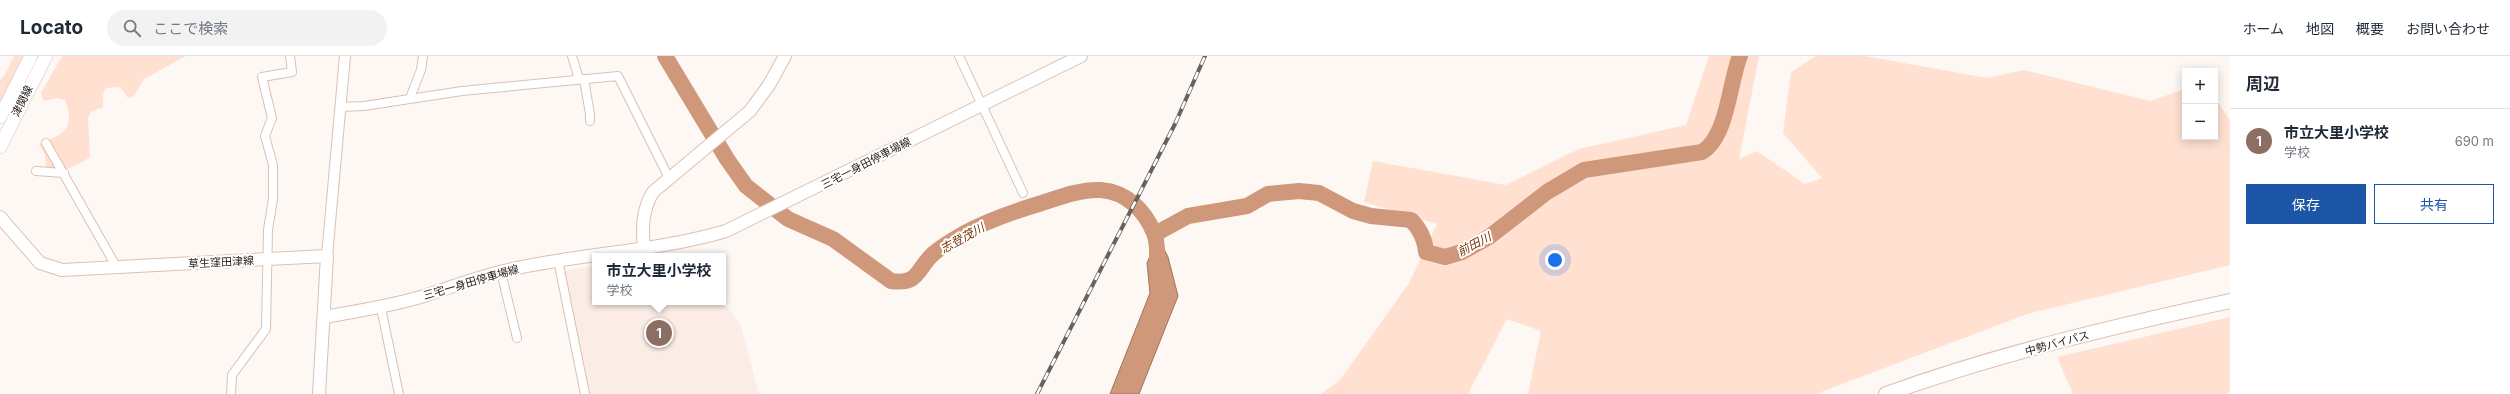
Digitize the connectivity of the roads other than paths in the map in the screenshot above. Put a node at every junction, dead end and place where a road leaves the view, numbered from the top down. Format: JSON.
{"nodes":[{"id":1,"x":31,"y":56,"type":"edge"},
{"id":2,"x":46,"y":56,"type":"edge"},
{"id":3,"x":290,"y":56,"type":"edge"},
{"id":4,"x":345,"y":56,"type":"edge"},
{"id":5,"x":423,"y":56,"type":"edge"},
{"id":6,"x":572,"y":56,"type":"edge"},
{"id":7,"x":785,"y":56,"type":"edge"},
{"id":8,"x":959,"y":56,"type":"edge"},
{"id":9,"x":1081,"y":56,"type":"edge"},
{"id":10,"x":582,"y":79,"type":"junction"},
{"id":11,"x":410,"y":98,"type":"junction"},
{"id":12,"x":983,"y":104,"type":"junction"},
{"id":13,"x":340,"y":107,"type":"junction"},
{"id":14,"x":0,"y":117,"type":"edge"},
{"id":15,"x":590,"y":121,"type":"dead end"},
{"id":16,"x":46,"y":143,"type":"dead end"},
{"id":17,"x":0,"y":147,"type":"edge"},
{"id":18,"x":36,"y":172,"type":"dead end"},
{"id":19,"x":64,"y":173,"type":"junction"},
{"id":20,"x":669,"y":178,"type":"junction"},
{"id":21,"x":1023,"y":193,"type":"dead end"},
{"id":22,"x":0,"y":217,"type":"edge"},
{"id":23,"x":644,"y":249,"type":"junction"},
{"id":24,"x":613,"y":253,"type":"edge"},
{"id":25,"x":326,"y":256,"type":"junction"},
{"id":26,"x":592,"y":256,"type":"edge"},
{"id":27,"x":269,"y":259,"type":"junction"},
{"id":28,"x":558,"y":260,"type":"junction"},
{"id":29,"x":117,"y":268,"type":"junction"},
{"id":30,"x":501,"y":272,"type":"junction"},
{"id":31,"x":2230,"y":301,"type":"edge"},
{"id":32,"x":381,"y":308,"type":"junction"},
{"id":33,"x":324,"y":317,"type":"junction"},
{"id":34,"x":517,"y":338,"type":"dead end"},
{"id":35,"x":231,"y":394,"type":"edge"},
{"id":36,"x":319,"y":394,"type":"edge"},
{"id":37,"x":398,"y":394,"type":"edge"},
{"id":38,"x":584,"y":394,"type":"edge"},
{"id":39,"x":1886,"y":394,"type":"edge"}],
"edges":[{"from":1,"to":14,"type":"main road","name":"津関線"},
{"from":2,"to":17,"type":"main road","name":"津関線"},
{"from":3,"to":27,"type":"street"},
{"from":4,"to":13,"type":"street"},
{"from":5,"to":11,"type":"street"},
{"from":6,"to":10,"type":"street"},
{"from":7,"to":20,"type":"main road"},
{"from":8,"to":12,"type":"street"},
{"from":9,"to":12,"type":"main road","name":"三宅一身田停車場線"},
{"from":10,"to":11,"type":"street"},
{"from":10,"to":15,"type":"street"},
{"from":10,"to":20,"type":"street"},
{"from":11,"to":13,"type":"street"},
{"from":12,"to":21,"type":"street"},
{"from":12,"to":23,"type":"main road","name":"三宅一身田停車場線"},
{"from":13,"to":25,"type":"street"},
{"from":16,"to":19,"type":"street"},
{"from":18,"to":19,"type":"street"},
{"from":19,"to":29,"type":"street"},
{"from":20,"to":23,"type":"main road"},
{"from":22,"to":29,"type":"main road","name":"草生窪田津線"},
{"from":23,"to":24,"type":"main road","name":"三宅一身田停車場線"},
{"from":25,"to":27,"type":"main road","name":"草生窪田津線"},
{"from":25,"to":33,"type":"main road"},
{"from":26,"to":28,"type":"main road","name":"三宅一身田停車場線"},
{"from":27,"to":29,"type":"main road","name":"草生窪田津線"},
{"from":27,"to":35,"type":"street"},
{"from":28,"to":30,"type":"main road","name":"三宅一身田停車場線"},
{"from":28,"to":38,"type":"street"},
{"from":30,"to":32,"type":"main road","name":"三宅一身田停車場線"},
{"from":30,"to":34,"type":"street"},
{"from":31,"to":39,"type":"highway","name":"中勢バイパス"},
{"from":32,"to":33,"type":"main road","name":"三宅一身田停車場線"},
{"from":32,"to":37,"type":"street"},
{"from":33,"to":36,"type":"main road"}]}
